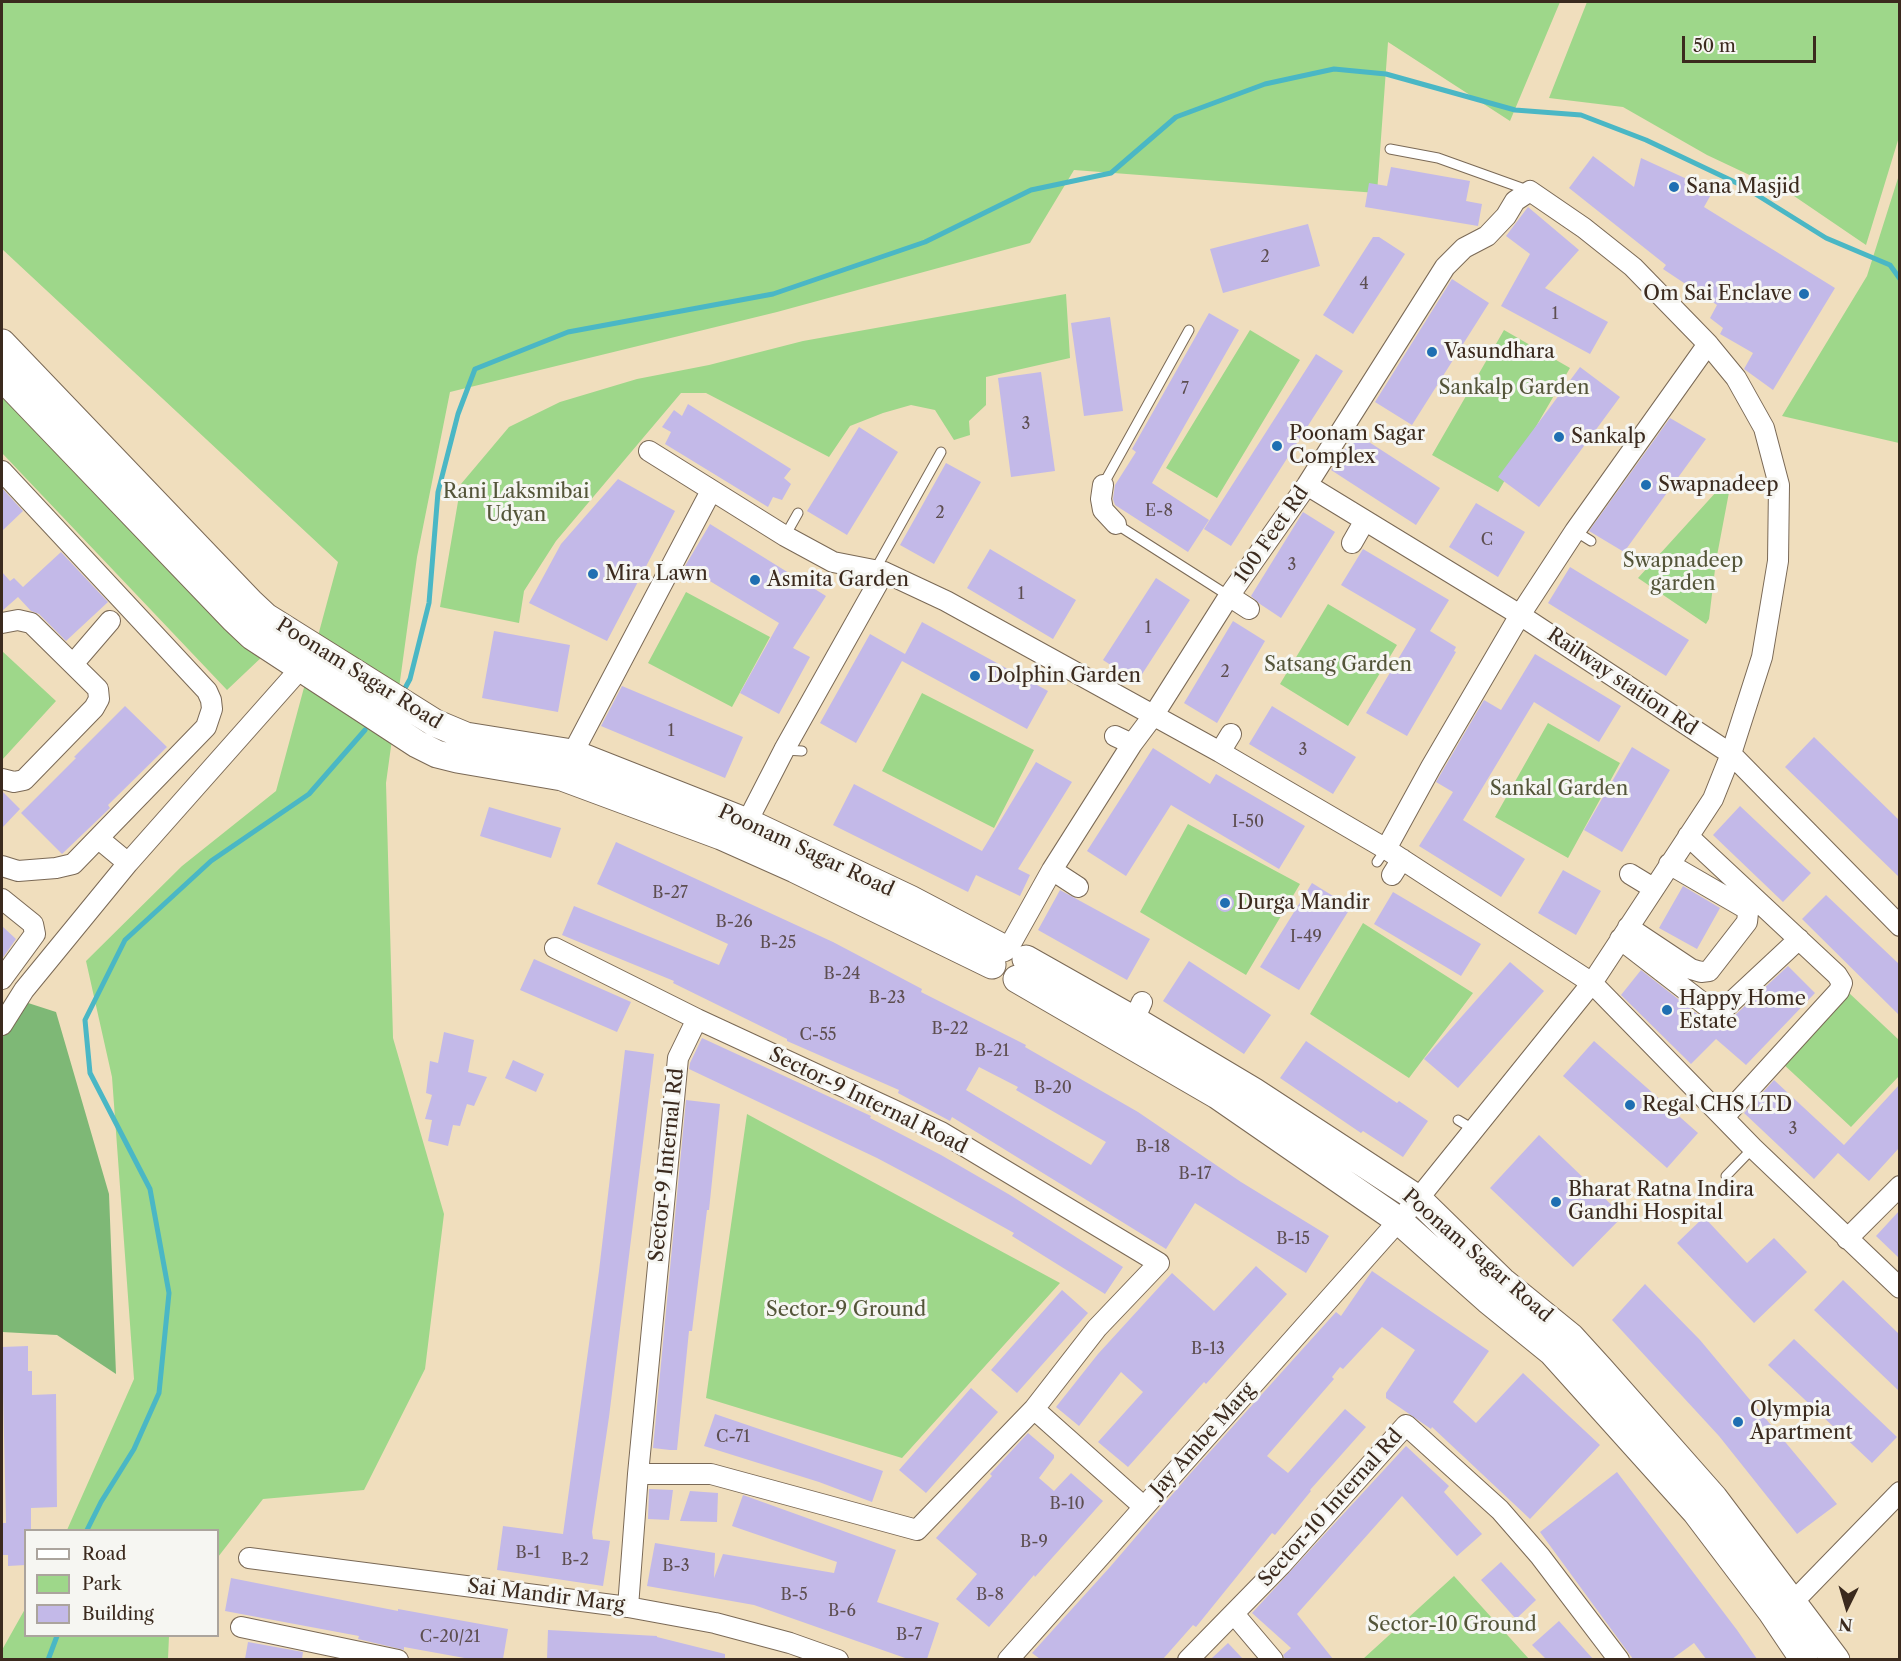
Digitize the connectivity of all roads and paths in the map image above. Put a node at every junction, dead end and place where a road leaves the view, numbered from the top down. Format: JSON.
{"nodes":[{"id":1,"x":1390,"y":149,"type":"dead end"},
{"id":2,"x":1530,"y":191,"type":"junction"},
{"id":3,"x":1189,"y":330,"type":"dead end"},
{"id":4,"x":2,"y":343,"type":"edge"},
{"id":5,"x":1708,"y":344,"type":"junction"},
{"id":6,"x":2,"y":377,"type":"edge"},
{"id":7,"x":649,"y":451,"type":"dead end"},
{"id":8,"x":941,"y":452,"type":"dead end"},
{"id":9,"x":2,"y":471,"type":"edge"},
{"id":10,"x":1103,"y":485,"type":"joint"},
{"id":11,"x":1307,"y":485,"type":"junction"},
{"id":12,"x":711,"y":491,"type":"junction"},
{"id":13,"x":798,"y":513,"type":"dead end"},
{"id":14,"x":1116,"y":524,"type":"joint"},
{"id":15,"x":1370,"y":525,"type":"junction"},
{"id":16,"x":785,"y":536,"type":"junction"},
{"id":17,"x":1357,"y":546,"type":"dead end"},
{"id":18,"x":880,"y":571,"type":"junction"},
{"id":19,"x":1228,"y":596,"type":"junction"},
{"id":20,"x":1249,"y":609,"type":"dead end"},
{"id":21,"x":1520,"y":615,"type":"junction"},
{"id":22,"x":110,"y":621,"type":"dead end"},
{"id":23,"x":2,"y":623,"type":"edge"},
{"id":24,"x":73,"y":664,"type":"junction"},
{"id":25,"x":319,"y":670,"type":"junction"},
{"id":26,"x":1153,"y":716,"type":"junction"},
{"id":27,"x":1231,"y":734,"type":"dead end"},
{"id":28,"x":1220,"y":752,"type":"junction"},
{"id":29,"x":1731,"y":754,"type":"junction"},
{"id":30,"x":567,"y":765,"type":"junction"},
{"id":31,"x":2,"y":779,"type":"edge"},
{"id":32,"x":747,"y":822,"type":"junction"},
{"id":33,"x":1688,"y":836,"type":"junction"},
{"id":34,"x":99,"y":839,"type":"junction"},
{"id":35,"x":1389,"y":861,"type":"junction"},
{"id":36,"x":128,"y":863,"type":"junction"},
{"id":37,"x":1670,"y":864,"type":"junction"},
{"id":38,"x":7,"y":870,"type":"edge"},
{"id":39,"x":1052,"y":870,"type":"junction"},
{"id":40,"x":1630,"y":874,"type":"dead end"},
{"id":41,"x":1078,"y":887,"type":"dead end"},
{"id":42,"x":1653,"y":888,"type":"junction"},
{"id":43,"x":2,"y":899,"type":"edge"},
{"id":44,"x":1899,"y":926,"type":"edge"},
{"id":45,"x":1624,"y":933,"type":"junction"},
{"id":46,"x":1799,"y":939,"type":"junction"},
{"id":47,"x":555,"y":948,"type":"dead end"},
{"id":48,"x":1010,"y":959,"type":"junction"},
{"id":49,"x":2,"y":980,"type":"edge"},
{"id":50,"x":1592,"y":983,"type":"junction"},
{"id":51,"x":697,"y":1019,"type":"junction"},
{"id":52,"x":2,"y":1025,"type":"edge"},
{"id":53,"x":1724,"y":1118,"type":"junction"},
{"id":54,"x":1753,"y":1148,"type":"junction"},
{"id":55,"x":1726,"y":1176,"type":"dead end"},
{"id":56,"x":1899,"y":1186,"type":"edge"},
{"id":57,"x":1418,"y":1199,"type":"junction"},
{"id":58,"x":1398,"y":1220,"type":"junction"},
{"id":59,"x":1847,"y":1239,"type":"junction"},
{"id":60,"x":1899,"y":1288,"type":"edge"},
{"id":61,"x":1034,"y":1409,"type":"junction"},
{"id":62,"x":638,"y":1474,"type":"junction"},
{"id":63,"x":1899,"y":1492,"type":"edge"},
{"id":64,"x":1144,"y":1507,"type":"junction"},
{"id":65,"x":249,"y":1558,"type":"dead end"},
{"id":66,"x":1793,"y":1602,"type":"junction"},
{"id":67,"x":628,"y":1607,"type":"junction"},
{"id":68,"x":1234,"y":1614,"type":"junction"},
{"id":69,"x":241,"y":1627,"type":"dead end"},
{"id":70,"x":398,"y":1659,"type":"edge"},
{"id":71,"x":838,"y":1659,"type":"edge"},
{"id":72,"x":1008,"y":1659,"type":"edge"},
{"id":73,"x":1188,"y":1659,"type":"edge"},
{"id":74,"x":1273,"y":1659,"type":"edge"},
{"id":75,"x":1619,"y":1659,"type":"edge"},
{"id":76,"x":1804,"y":1659,"type":"edge"},
{"id":77,"x":1836,"y":1659,"type":"edge"}],
"edges":[{"from":1,"to":2,"type":"lane"},
{"from":2,"to":5,"type":"street","name":"Jay Ambe Marg"},
{"from":2,"to":11,"type":"street","name":"100 Feet Rd"},
{"from":3,"to":10,"type":"lane"},
{"from":4,"to":25,"type":"main road","name":"Poonam Sagar Road"},
{"from":5,"to":21,"type":"street"},
{"from":5,"to":29,"type":"street","name":"Jay Ambe Marg"},
{"from":6,"to":25,"type":"main road","name":"Poonam Sagar Road"},
{"from":7,"to":12,"type":"street"},
{"from":8,"to":18,"type":"lane"},
{"from":9,"to":34,"type":"street"},
{"from":10,"to":14,"type":"street"},
{"from":11,"to":15,"type":"street","name":"Railway station Rd"},
{"from":11,"to":19,"type":"street","name":"100 Feet Rd"},
{"from":12,"to":16,"type":"street"},
{"from":12,"to":30,"type":"street"},
{"from":13,"to":16,"type":"lane"},
{"from":14,"to":19,"type":"lane"},
{"from":15,"to":17,"type":"street"},
{"from":15,"to":21,"type":"street","name":"Railway station Rd"},
{"from":16,"to":18,"type":"street"},
{"from":18,"to":26,"type":"street"},
{"from":18,"to":32,"type":"street"},
{"from":19,"to":20,"type":"street"},
{"from":19,"to":26,"type":"street","name":"100 Feet Rd"},
{"from":21,"to":29,"type":"street","name":"Railway station Rd"},
{"from":21,"to":35,"type":"street"},
{"from":22,"to":24,"type":"street"},
{"from":23,"to":24,"type":"street"},
{"from":24,"to":31,"type":"street"},
{"from":25,"to":30,"type":"main road","name":"Poonam Sagar Road"},
{"from":25,"to":30,"type":"main road","name":"Poonam Sagar Road"},
{"from":25,"to":36,"type":"street"},
{"from":26,"to":28,"type":"street"},
{"from":26,"to":39,"type":"street","name":"100 Feet Rd"},
{"from":27,"to":28,"type":"street"},
{"from":28,"to":35,"type":"street"},
{"from":29,"to":33,"type":"street","name":"Jay Ambe Marg"},
{"from":29,"to":44,"type":"street","name":"Railway station Rd"},
{"from":30,"to":32,"type":"main road","name":"Poonam Sagar Road"},
{"from":30,"to":48,"type":"main road","name":"Poonam Sagar Road"},
{"from":32,"to":48,"type":"main road","name":"Poonam Sagar Road"},
{"from":33,"to":37,"type":"street","name":"Jay Ambe Marg"},
{"from":33,"to":46,"type":"street"},
{"from":34,"to":36,"type":"street"},
{"from":34,"to":38,"type":"street"},
{"from":35,"to":50,"type":"street"},
{"from":36,"to":52,"type":"street"},
{"from":37,"to":42,"type":"street","name":"Jay Ambe Marg"},
{"from":37,"to":45,"type":"street"},
{"from":39,"to":41,"type":"street"},
{"from":39,"to":48,"type":"street","name":"100 Feet Rd"},
{"from":40,"to":42,"type":"street"},
{"from":42,"to":45,"type":"street","name":"Jay Ambe Marg"},
{"from":43,"to":49,"type":"street"},
{"from":45,"to":46,"type":"street"},
{"from":45,"to":50,"type":"street","name":"Jay Ambe Marg"},
{"from":46,"to":53,"type":"street"},
{"from":47,"to":51,"type":"street"},
{"from":48,"to":57,"type":"main road","name":"Poonam Sagar Road"},
{"from":48,"to":58,"type":"main road","name":"Poonam Sagar Road"},
{"from":50,"to":53,"type":"street"},
{"from":50,"to":57,"type":"street","name":"Jay Ambe Marg"},
{"from":51,"to":61,"type":"street","name":"Sector-9 Internal Road"},
{"from":51,"to":62,"type":"street","name":"Sector-9 Internal Rd"},
{"from":53,"to":54,"type":"street"},
{"from":54,"to":55,"type":"lane"},
{"from":54,"to":59,"type":"street"},
{"from":56,"to":59,"type":"street"},
{"from":57,"to":58,"type":"street","name":"Jay Ambe Marg"},
{"from":57,"to":66,"type":"main road","name":"Poonam Sagar Road"},
{"from":58,"to":64,"type":"street","name":"Jay Ambe Marg"},
{"from":58,"to":76,"type":"main road","name":"Poonam Sagar Road"},
{"from":59,"to":60,"type":"street"},
{"from":61,"to":62,"type":"street"},
{"from":61,"to":64,"type":"street"},
{"from":62,"to":67,"type":"street","name":"Sector-9 Internal Rd"},
{"from":63,"to":66,"type":"street"},
{"from":64,"to":72,"type":"street","name":"Jay Ambe Marg"},
{"from":65,"to":67,"type":"street","name":"Sai Mandir Marg"},
{"from":66,"to":77,"type":"main road","name":"Poonam Sagar Road"},
{"from":67,"to":71,"type":"street","name":"Sai Mandir Marg"},
{"from":68,"to":73,"type":"street","name":"Sector-10 Internal Rd"},
{"from":68,"to":74,"type":"street"},
{"from":68,"to":75,"type":"street","name":"Sector-10 Internal Rd"},
{"from":69,"to":70,"type":"street"}]}
